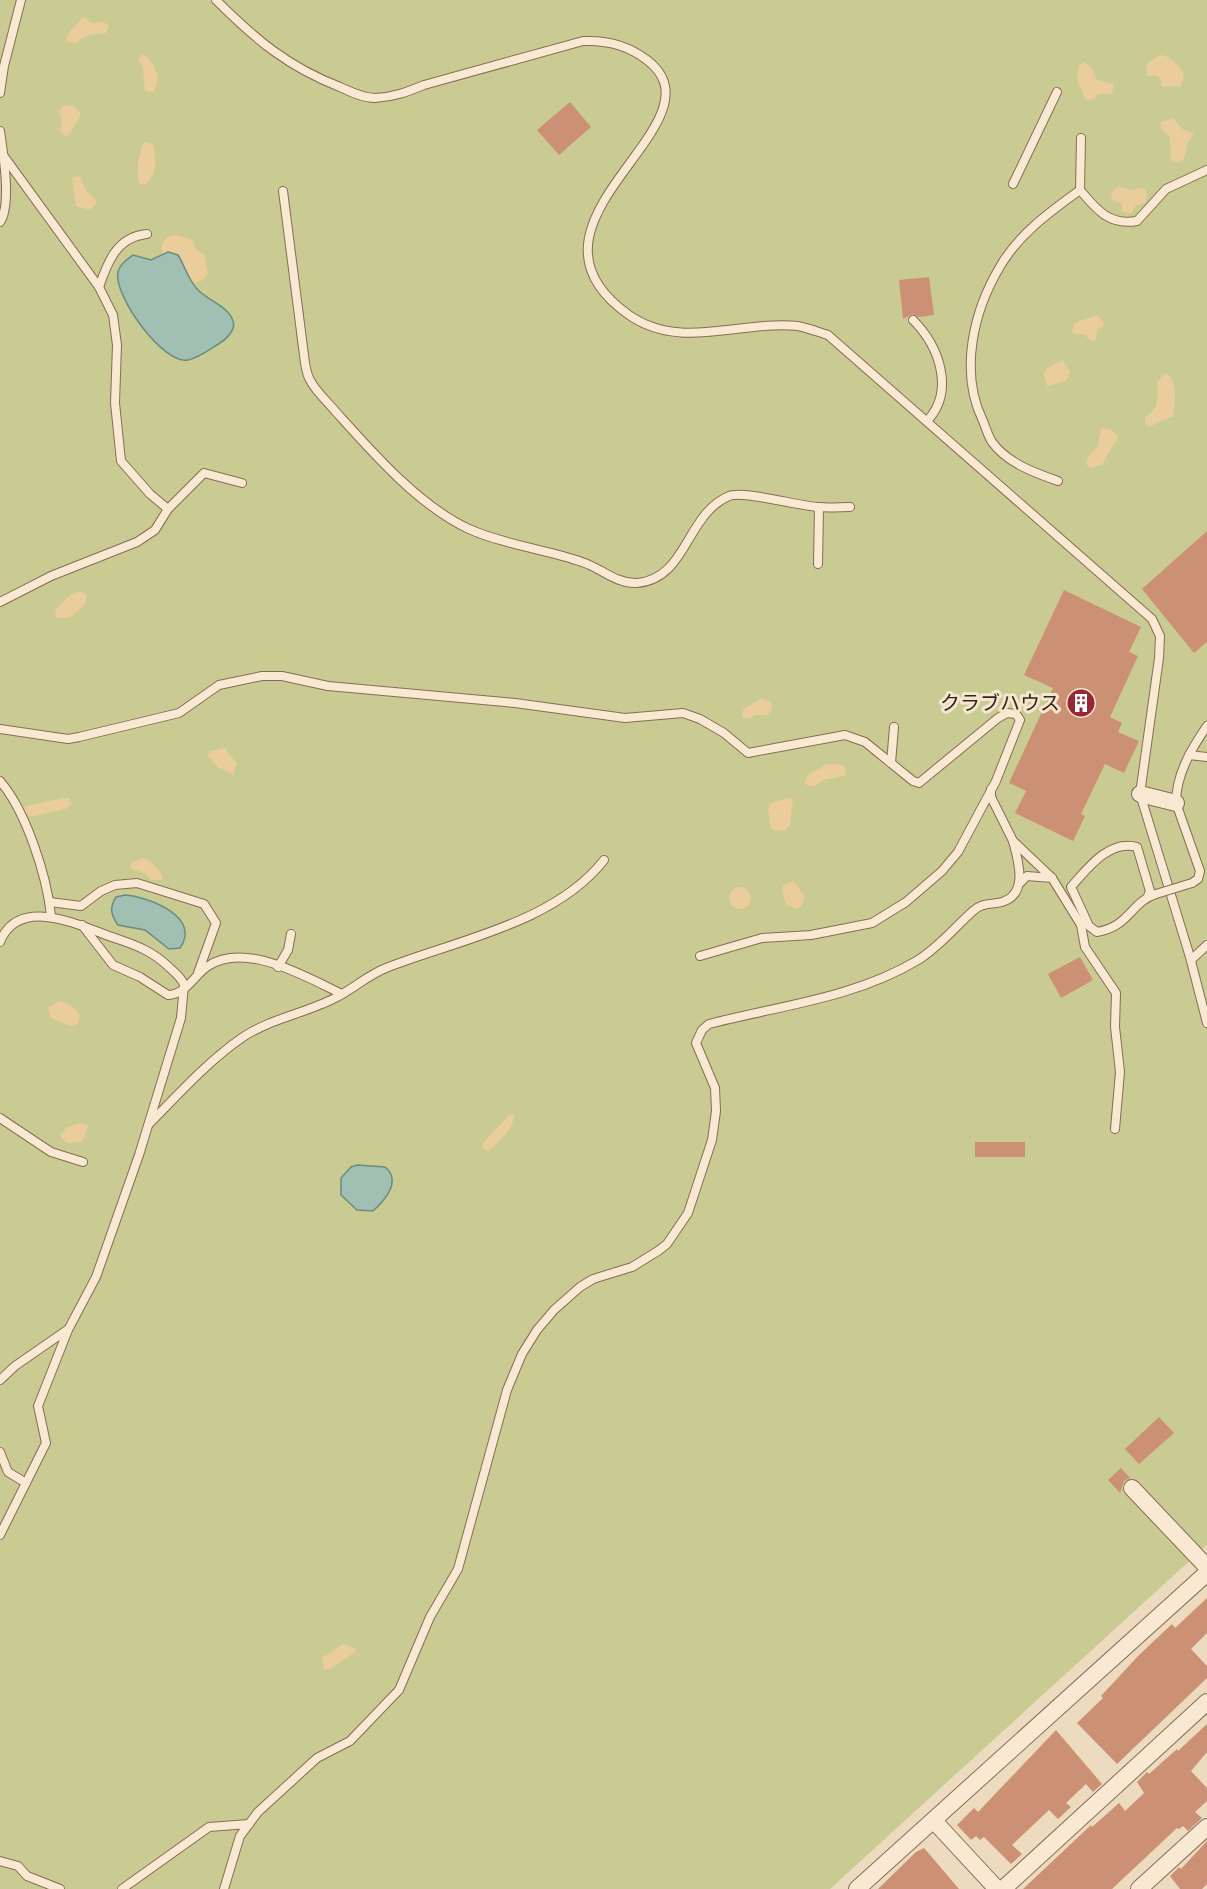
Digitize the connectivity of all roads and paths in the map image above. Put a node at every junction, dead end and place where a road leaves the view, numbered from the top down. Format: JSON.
{"nodes":[{"id":1,"x":21,"y":0,"type":"edge"},
{"id":2,"x":216,"y":0,"type":"edge"},
{"id":3,"x":1057,"y":92,"type":"dead end"},
{"id":4,"x":0,"y":93,"type":"edge"},
{"id":5,"x":0,"y":131,"type":"edge"},
{"id":6,"x":1081,"y":138,"type":"dead end"},
{"id":7,"x":3,"y":154,"type":"junction"},
{"id":8,"x":1207,"y":170,"type":"edge"},
{"id":9,"x":1013,"y":184,"type":"dead end"},
{"id":10,"x":1080,"y":190,"type":"junction"},
{"id":11,"x":283,"y":191,"type":"dead end"},
{"id":12,"x":0,"y":222,"type":"edge"},
{"id":13,"x":147,"y":234,"type":"dead end"},
{"id":14,"x":99,"y":287,"type":"junction"},
{"id":15,"x":913,"y":320,"type":"dead end"},
{"id":16,"x":928,"y":420,"type":"junction"},
{"id":17,"x":1058,"y":481,"type":"dead end"},
{"id":18,"x":242,"y":483,"type":"dead end"},
{"id":19,"x":819,"y":507,"type":"junction"},
{"id":20,"x":850,"y":507,"type":"dead end"},
{"id":21,"x":168,"y":509,"type":"junction"},
{"id":22,"x":818,"y":564,"type":"dead end"},
{"id":23,"x":0,"y":602,"type":"edge"},
{"id":24,"x":1207,"y":726,"type":"edge"},
{"id":25,"x":894,"y":727,"type":"dead end"},
{"id":26,"x":0,"y":729,"type":"edge"},
{"id":27,"x":1189,"y":755,"type":"junction"},
{"id":28,"x":1207,"y":757,"type":"edge"},
{"id":29,"x":891,"y":763,"type":"junction"},
{"id":30,"x":0,"y":781,"type":"edge"},
{"id":31,"x":991,"y":789,"type":"junction"},
{"id":32,"x":1140,"y":794,"type":"junction"},
{"id":33,"x":1176,"y":803,"type":"junction"},
{"id":34,"x":1013,"y":841,"type":"junction"},
{"id":35,"x":604,"y":860,"type":"dead end"},
{"id":36,"x":1052,"y":878,"type":"junction"},
{"id":37,"x":1020,"y":883,"type":"junction"},
{"id":38,"x":1152,"y":895,"type":"junction"},
{"id":39,"x":50,"y":902,"type":"junction"},
{"id":40,"x":51,"y":916,"type":"junction"},
{"id":41,"x":82,"y":925,"type":"junction"},
{"id":42,"x":291,"y":934,"type":"dead end"},
{"id":43,"x":0,"y":942,"type":"edge"},
{"id":44,"x":1207,"y":945,"type":"edge"},
{"id":45,"x":700,"y":956,"type":"dead end"},
{"id":46,"x":1191,"y":960,"type":"junction"},
{"id":47,"x":278,"y":967,"type":"junction"},
{"id":48,"x":198,"y":974,"type":"junction"},
{"id":49,"x":184,"y":991,"type":"junction"},
{"id":50,"x":342,"y":994,"type":"junction"},
{"id":51,"x":1207,"y":1023,"type":"edge"},
{"id":52,"x":0,"y":1118,"type":"edge"},
{"id":53,"x":148,"y":1125,"type":"junction"},
{"id":54,"x":1115,"y":1129,"type":"dead end"},
{"id":55,"x":83,"y":1162,"type":"dead end"},
{"id":56,"x":68,"y":1330,"type":"junction"},
{"id":57,"x":0,"y":1380,"type":"edge"},
{"id":58,"x":0,"y":1452,"type":"edge"},
{"id":59,"x":26,"y":1483,"type":"junction"},
{"id":60,"x":1132,"y":1488,"type":"dead end"},
{"id":61,"x":0,"y":1535,"type":"edge"},
{"id":62,"x":1206,"y":1573,"type":"edge"},
{"id":63,"x":1207,"y":1702,"type":"edge"},
{"id":64,"x":935,"y":1822,"type":"junction"},
{"id":65,"x":249,"y":1824,"type":"junction"},
{"id":66,"x":1207,"y":1827,"type":"edge"},
{"id":67,"x":0,"y":1861,"type":"edge"},
{"id":68,"x":60,"y":1889,"type":"edge"},
{"id":69,"x":122,"y":1889,"type":"edge"},
{"id":70,"x":224,"y":1889,"type":"edge"},
{"id":71,"x":857,"y":1889,"type":"edge"},
{"id":72,"x":997,"y":1889,"type":"edge"},
{"id":73,"x":1002,"y":1889,"type":"edge"},
{"id":74,"x":1139,"y":1889,"type":"edge"}],
"edges":[{"from":1,"to":4,"type":"lane"},
{"from":2,"to":16,"type":"lane"},
{"from":3,"to":9,"type":"lane"},
{"from":5,"to":7,"type":"lane"},
{"from":6,"to":10,"type":"lane"},
{"from":7,"to":12,"type":"lane"},
{"from":7,"to":14,"type":"lane"},
{"from":8,"to":10,"type":"lane"},
{"from":10,"to":17,"type":"lane"},
{"from":11,"to":19,"type":"lane"},
{"from":13,"to":14,"type":"lane"},
{"from":14,"to":21,"type":"lane"},
{"from":15,"to":16,"type":"lane"},
{"from":16,"to":32,"type":"lane"},
{"from":18,"to":21,"type":"lane"},
{"from":19,"to":20,"type":"lane"},
{"from":19,"to":22,"type":"lane"},
{"from":21,"to":23,"type":"lane"},
{"from":24,"to":27,"type":"lane"},
{"from":25,"to":29,"type":"lane"},
{"from":26,"to":29,"type":"lane"},
{"from":27,"to":28,"type":"lane"},
{"from":27,"to":33,"type":"lane"},
{"from":29,"to":31,"type":"lane"},
{"from":30,"to":39,"type":"lane"},
{"from":31,"to":34,"type":"lane"},
{"from":31,"to":45,"type":"lane"},
{"from":32,"to":33,"type":"street"},
{"from":32,"to":46,"type":"lane"},
{"from":33,"to":38,"type":"lane","bridge":true},
{"from":34,"to":36,"type":"lane"},
{"from":34,"to":37,"type":"lane"},
{"from":35,"to":50,"type":"lane"},
{"from":36,"to":37,"type":"lane"},
{"from":36,"to":54,"type":"lane"},
{"from":37,"to":65,"type":"lane"},
{"from":38,"to":38,"type":"lane"},
{"from":39,"to":40,"type":"lane"},
{"from":39,"to":48,"type":"lane"},
{"from":40,"to":41,"type":"lane"},
{"from":40,"to":43,"type":"lane"},
{"from":41,"to":49,"type":"lane"},
{"from":41,"to":49,"type":"lane"},
{"from":42,"to":47,"type":"lane"},
{"from":44,"to":46,"type":"lane"},
{"from":46,"to":51,"type":"lane"},
{"from":47,"to":48,"type":"lane"},
{"from":47,"to":50,"type":"lane"},
{"from":48,"to":49,"type":"lane"},
{"from":49,"to":53,"type":"lane"},
{"from":50,"to":53,"type":"lane"},
{"from":52,"to":55,"type":"lane"},
{"from":53,"to":56,"type":"lane"},
{"from":56,"to":57,"type":"lane"},
{"from":56,"to":59,"type":"lane"},
{"from":58,"to":59,"type":"lane"},
{"from":59,"to":61,"type":"lane"},
{"from":60,"to":62,"type":"street"},
{"from":62,"to":64,"type":"street"},
{"from":63,"to":73,"type":"street"},
{"from":64,"to":71,"type":"street"},
{"from":64,"to":72,"type":"street"},
{"from":65,"to":69,"type":"lane"},
{"from":65,"to":70,"type":"lane"},
{"from":66,"to":74,"type":"street"},
{"from":67,"to":68,"type":"lane"}]}
